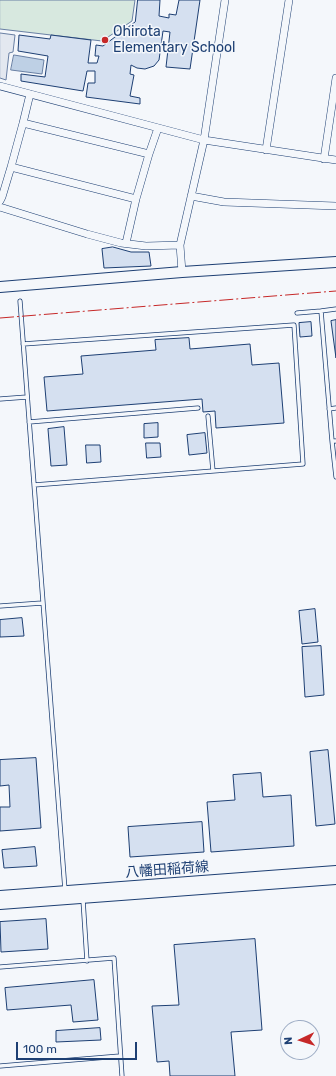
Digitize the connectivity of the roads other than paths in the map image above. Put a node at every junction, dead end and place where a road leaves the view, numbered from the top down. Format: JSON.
{"nodes":[{"id":1,"x":225,"y":0,"type":"edge"},
{"id":2,"x":289,"y":0,"type":"edge"},
{"id":3,"x":336,"y":78,"type":"edge"},
{"id":4,"x":0,"y":86,"type":"edge"},
{"id":5,"x":30,"y":94,"type":"junction"},
{"id":6,"x":23,"y":123,"type":"junction"},
{"id":7,"x":158,"y":128,"type":"junction"},
{"id":8,"x":204,"y":140,"type":"junction"},
{"id":9,"x":266,"y":150,"type":"junction"},
{"id":10,"x":149,"y":154,"type":"junction"},
{"id":11,"x":324,"y":159,"type":"junction"},
{"id":12,"x":336,"y":160,"type":"edge"},
{"id":13,"x":11,"y":167,"type":"junction"},
{"id":14,"x":191,"y":196,"type":"junction"},
{"id":15,"x":136,"y":199,"type":"junction"},
{"id":16,"x":0,"y":201,"type":"edge"},
{"id":17,"x":336,"y":206,"type":"edge"},
{"id":18,"x":0,"y":207,"type":"edge"},
{"id":19,"x":126,"y":243,"type":"junction"},
{"id":20,"x":180,"y":245,"type":"junction"},
{"id":21,"x":336,"y":262,"type":"edge"},
{"id":22,"x":182,"y":272,"type":"junction"},
{"id":23,"x":0,"y":287,"type":"edge"},
{"id":24,"x":20,"y":301,"type":"dead end"},
{"id":25,"x":336,"y":309,"type":"edge"},
{"id":26,"x":320,"y":311,"type":"junction"},
{"id":27,"x":297,"y":313,"type":"dead end"},
{"id":28,"x":23,"y":344,"type":"junction"},
{"id":29,"x":27,"y":397,"type":"junction"},
{"id":30,"x":0,"y":399,"type":"edge"},
{"id":31,"x":198,"y":408,"type":"dead end"},
{"id":32,"x":336,"y":408,"type":"edge"},
{"id":33,"x":329,"y":409,"type":"junction"},
{"id":34,"x":208,"y":416,"type":"dead end"},
{"id":35,"x":29,"y":422,"type":"junction"},
{"id":36,"x":334,"y":441,"type":"edge"},
{"id":37,"x":212,"y":471,"type":"junction"},
{"id":38,"x":336,"y":474,"type":"edge"},
{"id":39,"x":336,"y":477,"type":"edge"},
{"id":40,"x":34,"y":485,"type":"junction"},
{"id":41,"x":42,"y":603,"type":"junction"},
{"id":42,"x":0,"y":606,"type":"edge"},
{"id":43,"x":336,"y":871,"type":"edge"},
{"id":44,"x":336,"y":879,"type":"edge"},
{"id":45,"x":83,"y":894,"type":"junction"},
{"id":46,"x":0,"y":896,"type":"edge"},
{"id":47,"x":65,"y":896,"type":"junction"},
{"id":48,"x":0,"y":904,"type":"edge"},
{"id":49,"x":87,"y":961,"type":"junction"},
{"id":50,"x":0,"y":968,"type":"edge"},
{"id":51,"x":120,"y":1056,"type":"junction"},
{"id":52,"x":0,"y":1066,"type":"edge"},
{"id":53,"x":122,"y":1076,"type":"edge"}],
"edges":[{"from":1,"to":8,"type":"street"},
{"from":2,"to":9,"type":"street"},
{"from":3,"to":11,"type":"street"},
{"from":4,"to":5,"type":"street"},
{"from":5,"to":6,"type":"street"},
{"from":5,"to":7,"type":"street"},
{"from":6,"to":10,"type":"street"},
{"from":6,"to":13,"type":"street"},
{"from":7,"to":8,"type":"street"},
{"from":7,"to":10,"type":"street"},
{"from":8,"to":9,"type":"street"},
{"from":8,"to":14,"type":"street"},
{"from":9,"to":11,"type":"street"},
{"from":10,"to":15,"type":"street"},
{"from":11,"to":12,"type":"street"},
{"from":13,"to":15,"type":"street"},
{"from":13,"to":16,"type":"street"},
{"from":14,"to":17,"type":"street"},
{"from":14,"to":20,"type":"street"},
{"from":15,"to":19,"type":"street"},
{"from":18,"to":19,"type":"street"},
{"from":19,"to":20,"type":"street"},
{"from":20,"to":22,"type":"street"},
{"from":21,"to":22,"type":"main road"},
{"from":22,"to":23,"type":"main road"},
{"from":24,"to":28,"type":"lane"},
{"from":25,"to":26,"type":"lane"},
{"from":26,"to":27,"type":"lane"},
{"from":26,"to":33,"type":"lane"},
{"from":28,"to":29,"type":"lane"},
{"from":28,"to":37,"type":"lane"},
{"from":29,"to":30,"type":"lane"},
{"from":29,"to":35,"type":"lane"},
{"from":31,"to":35,"type":"lane"},
{"from":32,"to":33,"type":"lane"},
{"from":33,"to":36,"type":"lane"},
{"from":34,"to":37,"type":"lane"},
{"from":35,"to":40,"type":"lane"},
{"from":36,"to":38,"type":"lane"},
{"from":37,"to":40,"type":"lane"},
{"from":38,"to":39,"type":"lane"},
{"from":40,"to":41,"type":"lane"},
{"from":41,"to":42,"type":"lane"},
{"from":41,"to":47,"type":"lane"},
{"from":43,"to":45,"type":"main road","name":"八幡田稲荷線"},
{"from":44,"to":45,"type":"main road","name":"八幡田稲荷線"},
{"from":45,"to":47,"type":"main road","name":"八幡田稲荷線"},
{"from":45,"to":49,"type":"lane"},
{"from":46,"to":47,"type":"main road","name":"八幡田稲荷線"},
{"from":47,"to":48,"type":"main road","name":"八幡田稲荷線"},
{"from":49,"to":50,"type":"lane"},
{"from":49,"to":51,"type":"lane"},
{"from":51,"to":52,"type":"lane"},
{"from":51,"to":53,"type":"lane"}]}
